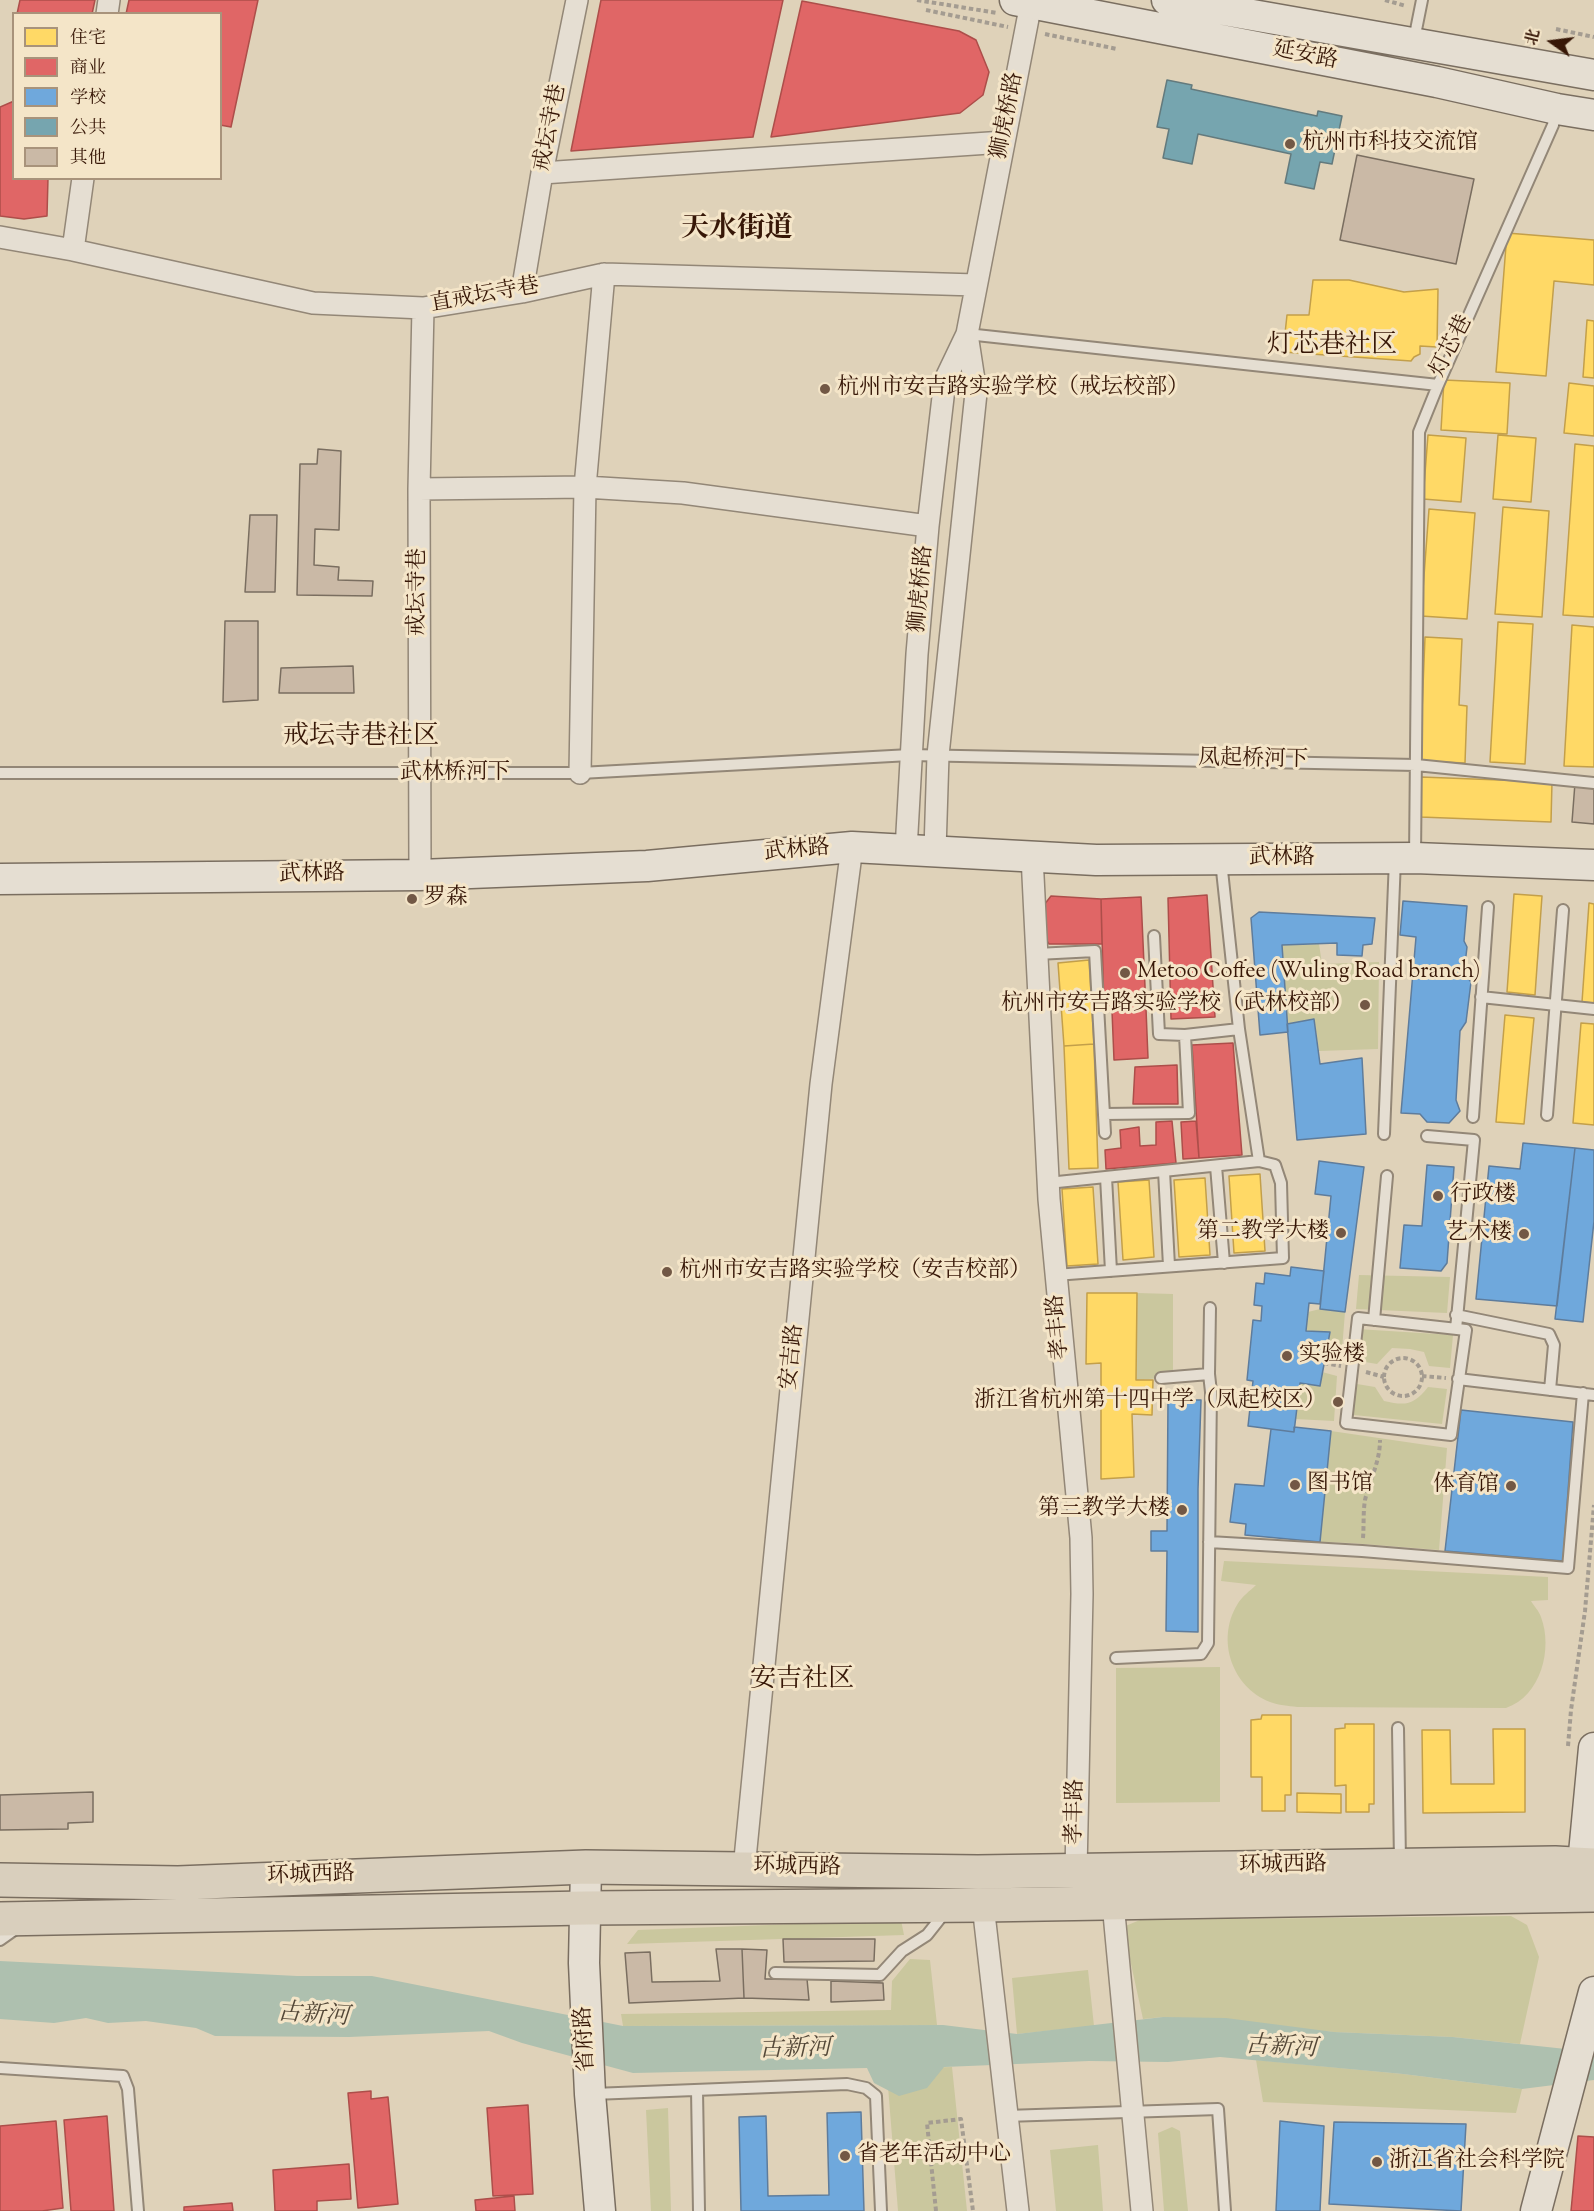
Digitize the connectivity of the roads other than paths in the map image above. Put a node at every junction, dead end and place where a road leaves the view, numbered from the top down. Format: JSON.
{"nodes":[{"id":1,"x":577,"y":0,"type":"edge"},
{"id":2,"x":1167,"y":0,"type":"edge"},
{"id":3,"x":1422,"y":0,"type":"edge"},
{"id":4,"x":1023,"y":2,"type":"edge"},
{"id":5,"x":1244,"y":7,"type":"edge"},
{"id":6,"x":1413,"y":44,"type":"junction"},
{"id":7,"x":1594,"y":75,"type":"edge"},
{"id":8,"x":1557,"y":109,"type":"junction"},
{"id":9,"x":1594,"y":115,"type":"edge"},
{"id":10,"x":1004,"y":142,"type":"junction"},
{"id":11,"x":542,"y":173,"type":"junction"},
{"id":12,"x":83,"y":180,"type":"edge"},
{"id":13,"x":0,"y":237,"type":"edge"},
{"id":14,"x":73,"y":250,"type":"junction"},
{"id":15,"x":604,"y":274,"type":"junction"},
{"id":16,"x":976,"y":285,"type":"junction"},
{"id":17,"x":522,"y":292,"type":"junction"},
{"id":18,"x":423,"y":308,"type":"junction"},
{"id":19,"x":967,"y":334,"type":"junction"},
{"id":20,"x":1438,"y":385,"type":"junction"},
{"id":21,"x":585,"y":487,"type":"junction"},
{"id":22,"x":419,"y":489,"type":"junction"},
{"id":23,"x":928,"y":526,"type":"junction"},
{"id":24,"x":910,"y":755,"type":"junction"},
{"id":25,"x":938,"y":755,"type":"junction"},
{"id":26,"x":1416,"y":765,"type":"junction"},
{"id":27,"x":0,"y":773,"type":"edge"},
{"id":28,"x":580,"y":773,"type":"junction"},
{"id":29,"x":420,"y":774,"type":"junction"},
{"id":30,"x":1594,"y":783,"type":"edge"},
{"id":31,"x":852,"y":847,"type":"junction"},
{"id":32,"x":921,"y":850,"type":"junction"},
{"id":33,"x":1032,"y":856,"type":"junction"},
{"id":34,"x":1405,"y":858,"type":"junction"},
{"id":35,"x":1220,"y":859,"type":"junction"},
{"id":36,"x":1594,"y":865,"type":"edge"},
{"id":37,"x":420,"y":875,"type":"junction"},
{"id":38,"x":0,"y":879,"type":"edge"},
{"id":39,"x":1488,"y":907,"type":"dead end"},
{"id":40,"x":1563,"y":910,"type":"dead end"},
{"id":41,"x":1154,"y":936,"type":"dead end"},
{"id":42,"x":1037,"y":954,"type":"junction"},
{"id":43,"x":1481,"y":997,"type":"junction"},
{"id":44,"x":1555,"y":1005,"type":"junction"},
{"id":45,"x":1594,"y":1009,"type":"edge"},
{"id":46,"x":1239,"y":1029,"type":"junction"},
{"id":47,"x":1185,"y":1035,"type":"junction"},
{"id":48,"x":1104,"y":1114,"type":"junction"},
{"id":49,"x":1547,"y":1115,"type":"dead end"},
{"id":50,"x":1473,"y":1117,"type":"dead end"},
{"id":51,"x":1105,"y":1133,"type":"dead end"},
{"id":52,"x":1384,"y":1134,"type":"dead end"},
{"id":53,"x":1427,"y":1136,"type":"dead end"},
{"id":54,"x":1259,"y":1161,"type":"junction"},
{"id":55,"x":1216,"y":1166,"type":"junction"},
{"id":56,"x":1164,"y":1171,"type":"junction"},
{"id":57,"x":1387,"y":1176,"type":"dead end"},
{"id":58,"x":1106,"y":1177,"type":"junction"},
{"id":59,"x":1048,"y":1184,"type":"junction"},
{"id":60,"x":1224,"y":1263,"type":"junction"},
{"id":61,"x":1169,"y":1266,"type":"junction"},
{"id":62,"x":1112,"y":1271,"type":"junction"},
{"id":63,"x":1055,"y":1275,"type":"junction"},
{"id":64,"x":1210,"y":1308,"type":"dead end"},
{"id":65,"x":1456,"y":1315,"type":"junction"},
{"id":66,"x":1374,"y":1320,"type":"junction"},
{"id":67,"x":1456,"y":1329,"type":"junction"},
{"id":68,"x":1209,"y":1374,"type":"junction"},
{"id":69,"x":1161,"y":1378,"type":"dead end"},
{"id":70,"x":1458,"y":1379,"type":"junction"},
{"id":71,"x":1550,"y":1390,"type":"junction"},
{"id":72,"x":1588,"y":1394,"type":"edge"},
{"id":73,"x":1209,"y":1542,"type":"junction"},
{"id":74,"x":1116,"y":1658,"type":"dead end"},
{"id":75,"x":1398,"y":1728,"type":"dead end"},
{"id":76,"x":1581,"y":1752,"type":"edge"},
{"id":77,"x":1400,"y":1866,"type":"junction"},
{"id":78,"x":586,"y":1867,"type":"junction"},
{"id":79,"x":1590,"y":1868,"type":"edge"},
{"id":80,"x":744,"y":1869,"type":"junction"},
{"id":81,"x":1076,"y":1870,"type":"junction"},
{"id":82,"x":0,"y":1880,"type":"edge"},
{"id":83,"x":1594,"y":1895,"type":"edge"},
{"id":84,"x":1113,"y":1903,"type":"junction"},
{"id":85,"x":983,"y":1905,"type":"junction"},
{"id":86,"x":950,"y":1906,"type":"junction"},
{"id":87,"x":586,"y":1908,"type":"junction"},
{"id":88,"x":14,"y":1919,"type":"edge"},
{"id":89,"x":0,"y":1940,"type":"edge"},
{"id":90,"x":775,"y":1973,"type":"dead end"},
{"id":91,"x":1594,"y":1992,"type":"edge"},
{"id":92,"x":0,"y":2068,"type":"edge"},
{"id":93,"x":697,"y":2090,"type":"junction"},
{"id":94,"x":590,"y":2094,"type":"junction"},
{"id":95,"x":1133,"y":2113,"type":"junction"},
{"id":96,"x":1006,"y":2116,"type":"junction"},
{"id":97,"x":138,"y":2211,"type":"edge"},
{"id":98,"x":600,"y":2211,"type":"edge"},
{"id":99,"x":699,"y":2211,"type":"edge"},
{"id":100,"x":881,"y":2211,"type":"edge"},
{"id":101,"x":1018,"y":2211,"type":"edge"},
{"id":102,"x":1142,"y":2211,"type":"edge"},
{"id":103,"x":1225,"y":2211,"type":"edge"},
{"id":104,"x":1536,"y":2211,"type":"edge"}],
"edges":[{"from":1,"to":11,"type":"street","name":"戒坛寺巷"},
{"from":2,"to":5,"type":"street","name":"延安路"},
{"from":3,"to":6,"type":"lane"},
{"from":4,"to":8,"type":"street","name":"延安路"},
{"from":4,"to":10,"type":"street","name":"狮虎桥路"},
{"from":5,"to":6,"type":"street","name":"延安路"},
{"from":6,"to":7,"type":"street","name":"延安路"},
{"from":8,"to":9,"type":"street","name":"延安路"},
{"from":8,"to":20,"type":"lane","name":"灯芯巷"},
{"from":10,"to":11,"type":"street"},
{"from":10,"to":16,"type":"street","name":"狮虎桥路"},
{"from":11,"to":17,"type":"street","name":"戒坛寺巷"},
{"from":12,"to":14,"type":"street"},
{"from":13,"to":14,"type":"street","name":"直戒坛寺巷"},
{"from":14,"to":18,"type":"street","name":"直戒坛寺巷"},
{"from":15,"to":16,"type":"street","name":"直戒坛寺巷"},
{"from":15,"to":17,"type":"street","name":"直戒坛寺巷"},
{"from":15,"to":21,"type":"street"},
{"from":16,"to":19,"type":"street","name":"狮虎桥路"},
{"from":17,"to":18,"type":"street","name":"直戒坛寺巷"},
{"from":18,"to":22,"type":"street","name":"戒坛寺巷"},
{"from":19,"to":20,"type":"lane","name":"灯芯巷"},
{"from":19,"to":23,"type":"street","name":"狮虎桥路"},
{"from":19,"to":25,"type":"street","name":"狮虎桥路"},
{"from":20,"to":26,"type":"lane"},
{"from":21,"to":22,"type":"street"},
{"from":21,"to":23,"type":"street"},
{"from":21,"to":28,"type":"street"},
{"from":22,"to":29,"type":"street","name":"戒坛寺巷"},
{"from":23,"to":24,"type":"street","name":"狮虎桥路"},
{"from":24,"to":25,"type":"lane","name":"凤起桥河下"},
{"from":24,"to":28,"type":"lane","name":"武林桥河下"},
{"from":24,"to":32,"type":"street","name":"狮虎桥路"},
{"from":25,"to":26,"type":"lane","name":"凤起桥河下"},
{"from":25,"to":32,"type":"street","name":"狮虎桥路"},
{"from":26,"to":30,"type":"lane","name":"凤起桥河下"},
{"from":26,"to":34,"type":"lane"},
{"from":27,"to":29,"type":"lane","name":"武林桥河下"},
{"from":28,"to":29,"type":"lane","name":"武林桥河下"},
{"from":29,"to":37,"type":"street","name":"戒坛寺巷"},
{"from":31,"to":32,"type":"street","name":"武林路"},
{"from":31,"to":37,"type":"street","name":"武林路"},
{"from":31,"to":80,"type":"street","name":"安吉路"},
{"from":32,"to":33,"type":"street","name":"武林路"},
{"from":33,"to":35,"type":"street","name":"武林路"},
{"from":33,"to":42,"type":"street","name":"孝丰路"},
{"from":34,"to":35,"type":"street","name":"武林路"},
{"from":34,"to":36,"type":"street","name":"武林路"},
{"from":34,"to":52,"type":"lane"},
{"from":35,"to":46,"type":"lane"},
{"from":37,"to":38,"type":"street","name":"武林路"},
{"from":39,"to":43,"type":"lane"},
{"from":40,"to":44,"type":"lane"},
{"from":41,"to":47,"type":"lane"},
{"from":42,"to":48,"type":"lane"},
{"from":42,"to":59,"type":"street","name":"孝丰路"},
{"from":43,"to":44,"type":"lane"},
{"from":43,"to":50,"type":"lane"},
{"from":44,"to":45,"type":"lane"},
{"from":44,"to":49,"type":"lane"},
{"from":46,"to":47,"type":"lane"},
{"from":46,"to":54,"type":"lane"},
{"from":47,"to":48,"type":"lane"},
{"from":48,"to":51,"type":"lane"},
{"from":53,"to":65,"type":"lane"},
{"from":54,"to":55,"type":"lane"},
{"from":54,"to":60,"type":"lane"},
{"from":55,"to":56,"type":"lane"},
{"from":55,"to":60,"type":"lane"},
{"from":56,"to":58,"type":"lane"},
{"from":56,"to":61,"type":"lane"},
{"from":57,"to":66,"type":"lane"},
{"from":58,"to":59,"type":"lane"},
{"from":58,"to":62,"type":"lane"},
{"from":59,"to":63,"type":"street","name":"孝丰路"},
{"from":60,"to":61,"type":"lane"},
{"from":61,"to":62,"type":"lane"},
{"from":62,"to":63,"type":"lane"},
{"from":63,"to":81,"type":"street","name":"孝丰路"},
{"from":64,"to":68,"type":"lane"},
{"from":65,"to":67,"type":"lane"},
{"from":65,"to":71,"type":"lane"},
{"from":66,"to":67,"type":"lane"},
{"from":66,"to":70,"type":"lane"},
{"from":67,"to":70,"type":"lane"},
{"from":68,"to":69,"type":"lane"},
{"from":68,"to":73,"type":"lane"},
{"from":70,"to":71,"type":"lane"},
{"from":71,"to":72,"type":"lane"},
{"from":72,"to":73,"type":"lane"},
{"from":73,"to":74,"type":"lane"},
{"from":75,"to":77,"type":"lane"},
{"from":76,"to":79,"type":"street"},
{"from":77,"to":79,"type":"main road","name":"环城西路"},
{"from":77,"to":81,"type":"main road","name":"环城西路"},
{"from":78,"to":80,"type":"main road","name":"环城西路"},
{"from":78,"to":82,"type":"main road","name":"环城西路"},
{"from":78,"to":87,"type":"street","name":"省府路"},
{"from":80,"to":81,"type":"main road","name":"环城西路"},
{"from":83,"to":84,"type":"main road","name":"环城西路"},
{"from":84,"to":85,"type":"main road","name":"环城西路"},
{"from":84,"to":95,"type":"street"},
{"from":85,"to":86,"type":"main road","name":"环城西路"},
{"from":85,"to":96,"type":"street"},
{"from":86,"to":87,"type":"main road","name":"环城西路"},
{"from":86,"to":90,"type":"lane"},
{"from":87,"to":88,"type":"main road","name":"环城西路"},
{"from":87,"to":94,"type":"street","name":"省府路"},
{"from":88,"to":89,"type":"lane"},
{"from":91,"to":104,"type":"street"},
{"from":92,"to":97,"type":"lane"},
{"from":93,"to":94,"type":"lane"},
{"from":93,"to":99,"type":"lane"},
{"from":93,"to":100,"type":"lane"},
{"from":94,"to":98,"type":"street","name":"省府路"},
{"from":95,"to":96,"type":"lane"},
{"from":95,"to":102,"type":"street"},
{"from":95,"to":103,"type":"lane"},
{"from":96,"to":101,"type":"street"}]}
